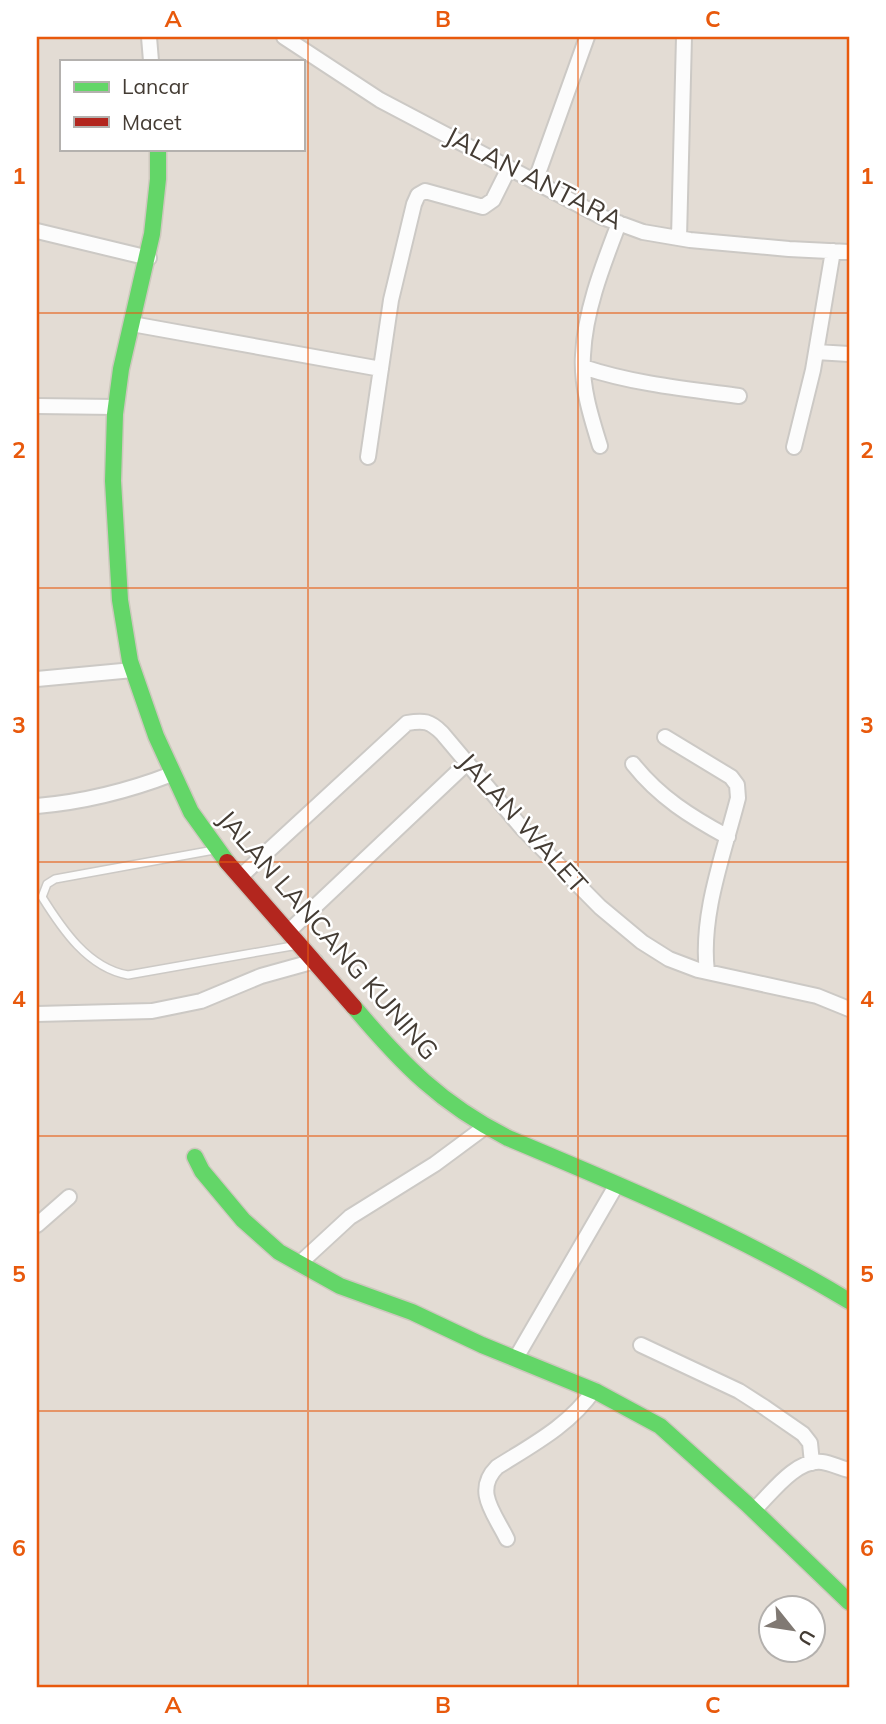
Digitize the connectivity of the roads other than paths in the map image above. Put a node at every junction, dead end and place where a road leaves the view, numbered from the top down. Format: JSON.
{"nodes":[{"id":1,"x":149,"y":37,"type":"edge"},
{"id":2,"x":284,"y":37,"type":"edge"},
{"id":3,"x":587,"y":37,"type":"edge"},
{"id":4,"x":684,"y":37,"type":"edge"},
{"id":5,"x":151,"y":60,"type":"edge"},
{"id":6,"x":158,"y":150,"type":"edge"},
{"id":7,"x":509,"y":168,"type":"junction"},
{"id":8,"x":535,"y":182,"type":"junction"},
{"id":9,"x":619,"y":223,"type":"junction"},
{"id":10,"x":37,"y":231,"type":"edge"},
{"id":11,"x":679,"y":238,"type":"junction"},
{"id":12,"x":833,"y":251,"type":"junction"},
{"id":13,"x":849,"y":252,"type":"edge"},
{"id":14,"x":149,"y":258,"type":"junction"},
{"id":15,"x":132,"y":324,"type":"junction"},
{"id":16,"x":816,"y":352,"type":"junction"},
{"id":17,"x":849,"y":354,"type":"edge"},
{"id":18,"x":583,"y":367,"type":"junction"},
{"id":19,"x":381,"y":369,"type":"junction"},
{"id":20,"x":739,"y":396,"type":"dead end"},
{"id":21,"x":37,"y":406,"type":"edge"},
{"id":22,"x":116,"y":407,"type":"junction"},
{"id":23,"x":600,"y":446,"type":"dead end"},
{"id":24,"x":794,"y":447,"type":"dead end"},
{"id":25,"x":368,"y":457,"type":"dead end"},
{"id":26,"x":133,"y":670,"type":"junction"},
{"id":27,"x":37,"y":679,"type":"edge"},
{"id":28,"x":665,"y":737,"type":"dead end"},
{"id":29,"x":467,"y":763,"type":"junction"},
{"id":30,"x":633,"y":764,"type":"dead end"},
{"id":31,"x":172,"y":774,"type":"junction"},
{"id":32,"x":37,"y":806,"type":"edge"},
{"id":33,"x":728,"y":837,"type":"junction"},
{"id":34,"x":218,"y":849,"type":"junction"},
{"id":35,"x":240,"y":877,"type":"junction"},
{"id":36,"x":288,"y":932,"type":"junction"},
{"id":37,"x":300,"y":945,"type":"junction"},
{"id":38,"x":315,"y":961,"type":"junction"},
{"id":39,"x":707,"y":972,"type":"junction"},
{"id":40,"x":849,"y":1009,"type":"edge"},
{"id":41,"x":37,"y":1014,"type":"edge"},
{"id":42,"x":485,"y":1126,"type":"junction"},
{"id":43,"x":195,"y":1157,"type":"dead end"},
{"id":44,"x":617,"y":1184,"type":"junction"},
{"id":45,"x":69,"y":1197,"type":"dead end"},
{"id":46,"x":37,"y":1225,"type":"edge"},
{"id":47,"x":299,"y":1264,"type":"junction"},
{"id":48,"x":849,"y":1301,"type":"edge"},
{"id":49,"x":640,"y":1345,"type":"dead end"},
{"id":50,"x":516,"y":1358,"type":"junction"},
{"id":51,"x":594,"y":1390,"type":"junction"},
{"id":52,"x":812,"y":1463,"type":"junction"},
{"id":53,"x":849,"y":1470,"type":"edge"},
{"id":54,"x":754,"y":1510,"type":"junction"},
{"id":55,"x":507,"y":1539,"type":"dead end"},
{"id":56,"x":849,"y":1602,"type":"edge"}],
"edges":[{"from":1,"to":5,"type":"street"},
{"from":2,"to":7,"type":"street","name":"JALAN ANTARA"},
{"from":3,"to":8,"type":"street"},
{"from":4,"to":11,"type":"street"},
{"from":6,"to":14,"type":"street","name":"JALAN LANCANG KUNING"},
{"from":7,"to":8,"type":"street","name":"JALAN ANTARA"},
{"from":7,"to":19,"type":"street"},
{"from":8,"to":9,"type":"street","name":"JALAN ANTARA"},
{"from":9,"to":11,"type":"street","name":"JALAN ANTARA"},
{"from":9,"to":18,"type":"street"},
{"from":10,"to":14,"type":"street"},
{"from":11,"to":12,"type":"street","name":"JALAN ANTARA"},
{"from":12,"to":13,"type":"street","name":"JALAN ANTARA"},
{"from":12,"to":16,"type":"street"},
{"from":14,"to":15,"type":"street","name":"JALAN LANCANG KUNING"},
{"from":15,"to":19,"type":"street"},
{"from":15,"to":22,"type":"street","name":"JALAN LANCANG KUNING"},
{"from":16,"to":17,"type":"street"},
{"from":16,"to":24,"type":"street"},
{"from":18,"to":20,"type":"street"},
{"from":18,"to":23,"type":"street"},
{"from":19,"to":25,"type":"street"},
{"from":21,"to":22,"type":"street"},
{"from":22,"to":26,"type":"street","name":"JALAN LANCANG KUNING"},
{"from":26,"to":27,"type":"street"},
{"from":26,"to":31,"type":"street","name":"JALAN LANCANG KUNING"},
{"from":28,"to":33,"type":"street"},
{"from":29,"to":35,"type":"street","name":"JALAN WALET"},
{"from":29,"to":36,"type":"street"},
{"from":29,"to":39,"type":"street","name":"JALAN WALET"},
{"from":30,"to":33,"type":"street"},
{"from":31,"to":32,"type":"street"},
{"from":31,"to":34,"type":"street","name":"JALAN LANCANG KUNING"},
{"from":33,"to":39,"type":"street"},
{"from":34,"to":35,"type":"street","name":"JALAN LANCANG KUNING"},
{"from":34,"to":37,"type":"lane"},
{"from":35,"to":36,"type":"street","name":"JALAN LANCANG KUNING"},
{"from":36,"to":37,"type":"street","name":"JALAN LANCANG KUNING"},
{"from":37,"to":38,"type":"street","name":"JALAN LANCANG KUNING"},
{"from":38,"to":41,"type":"street"},
{"from":38,"to":42,"type":"street","name":"JALAN LANCANG KUNING"},
{"from":39,"to":40,"type":"street","name":"JALAN WALET"},
{"from":42,"to":44,"type":"street","name":"JALAN LANCANG KUNING"},
{"from":42,"to":47,"type":"street"},
{"from":43,"to":47,"type":"street"},
{"from":44,"to":48,"type":"street","name":"JALAN LANCANG KUNING"},
{"from":44,"to":50,"type":"street"},
{"from":45,"to":46,"type":"street"},
{"from":47,"to":50,"type":"street"},
{"from":49,"to":52,"type":"street"},
{"from":50,"to":51,"type":"street"},
{"from":51,"to":54,"type":"street"},
{"from":51,"to":55,"type":"street"},
{"from":52,"to":53,"type":"street"},
{"from":52,"to":54,"type":"street"},
{"from":54,"to":56,"type":"street"}]}
